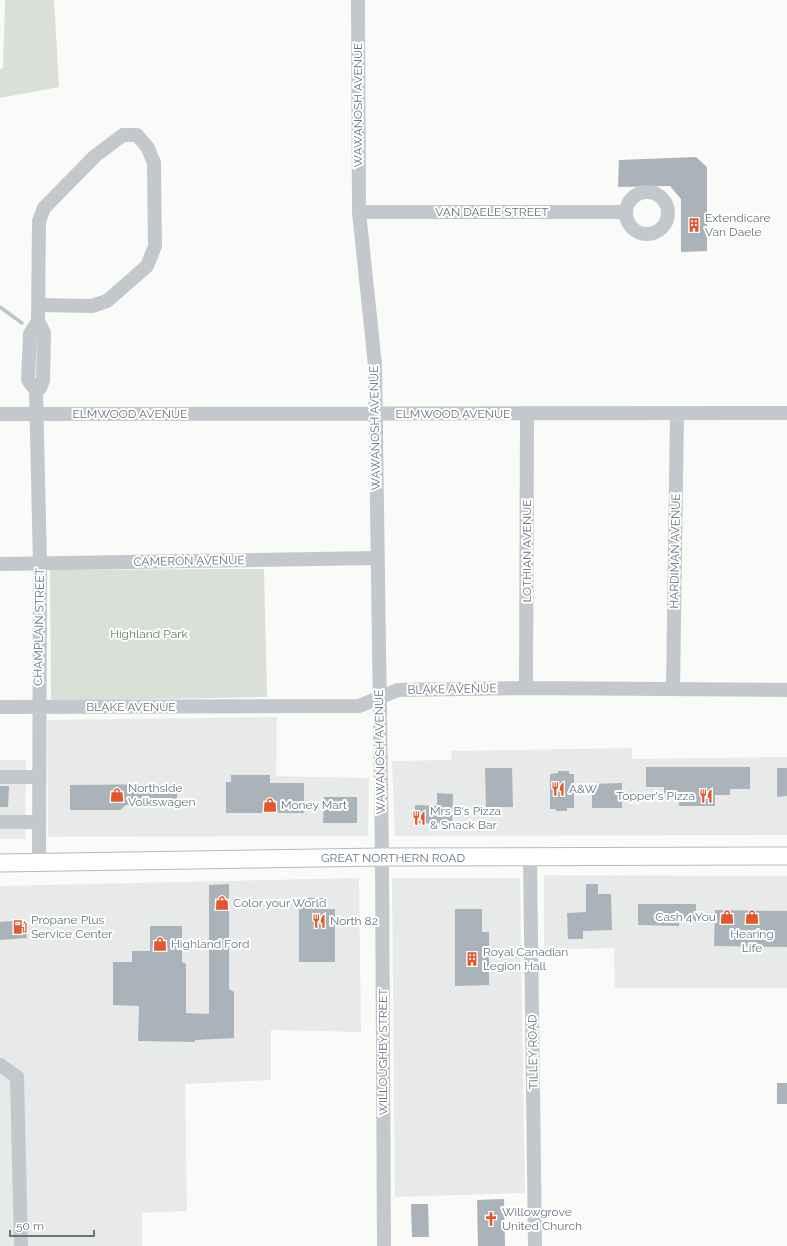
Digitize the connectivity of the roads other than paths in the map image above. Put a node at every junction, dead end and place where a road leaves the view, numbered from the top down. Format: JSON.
{"nodes":[{"id":1,"x":358,"y":0,"type":"edge"},
{"id":2,"x":358,"y":212,"type":"junction"},
{"id":3,"x":626,"y":212,"type":"dead end"},
{"id":4,"x":39,"y":305,"type":"junction"},
{"id":5,"x":527,"y":413,"type":"junction"},
{"id":6,"x":678,"y":413,"type":"junction"},
{"id":7,"x":787,"y":413,"type":"edge"},
{"id":8,"x":0,"y":414,"type":"edge"},
{"id":9,"x":37,"y":414,"type":"junction"},
{"id":10,"x":375,"y":414,"type":"junction"},
{"id":11,"x":377,"y":558,"type":"junction"},
{"id":12,"x":0,"y":564,"type":"edge"},
{"id":13,"x":40,"y":564,"type":"junction"},
{"id":14,"x":526,"y":688,"type":"junction"},
{"id":15,"x":673,"y":689,"type":"junction"},
{"id":16,"x":787,"y":690,"type":"edge"},
{"id":17,"x":380,"y":697,"type":"junction"},
{"id":18,"x":0,"y":707,"type":"edge"},
{"id":19,"x":38,"y":707,"type":"junction"},
{"id":20,"x":0,"y":777,"type":"edge"},
{"id":21,"x":39,"y":777,"type":"junction"},
{"id":22,"x":0,"y":822,"type":"edge"},
{"id":23,"x":39,"y":822,"type":"junction"},
{"id":24,"x":787,"y":856,"type":"edge"},
{"id":25,"x":382,"y":857,"type":"junction"},
{"id":26,"x":530,"y":857,"type":"junction"},
{"id":27,"x":0,"y":863,"type":"edge"},
{"id":28,"x":39,"y":863,"type":"junction"},
{"id":29,"x":0,"y":1065,"type":"edge"},
{"id":30,"x":21,"y":1246,"type":"edge"},
{"id":31,"x":384,"y":1246,"type":"edge"},
{"id":32,"x":535,"y":1246,"type":"edge"}],
"edges":[{"from":1,"to":2,"type":"street","name":"WAWANOSH AVENUE"},
{"from":2,"to":3,"type":"street","name":"VAN DAELE STREET"},
{"from":2,"to":10,"type":"street","name":"WAWANOSH AVENUE"},
{"from":4,"to":4,"type":"street","name":"CHAMPLAIN STREET"},
{"from":4,"to":9,"type":"street","name":"CHAMPLAIN STREET"},
{"from":5,"to":6,"type":"street","name":"ELMWOOD AVENUE"},
{"from":5,"to":10,"type":"street","name":"ELMWOOD AVENUE"},
{"from":5,"to":14,"type":"street","name":"LOTHIAN AVENUE"},
{"from":6,"to":7,"type":"street","name":"ELMWOOD AVENUE"},
{"from":6,"to":15,"type":"street","name":"HARDIMAN AVENUE"},
{"from":8,"to":9,"type":"street","name":"ELMWOOD AVENUE"},
{"from":9,"to":10,"type":"street","name":"ELMWOOD AVENUE"},
{"from":9,"to":13,"type":"street","name":"CHAMPLAIN STREET"},
{"from":10,"to":11,"type":"street","name":"WAWANOSH AVENUE"},
{"from":11,"to":13,"type":"street","name":"CAMERON AVENUE"},
{"from":11,"to":17,"type":"street","name":"WAWANOSH AVENUE"},
{"from":12,"to":13,"type":"street","name":"CAMERON AVENUE"},
{"from":13,"to":19,"type":"street","name":"CHAMPLAIN STREET"},
{"from":14,"to":15,"type":"street","name":"BLAKE AVENUE"},
{"from":14,"to":17,"type":"street","name":"BLAKE AVENUE"},
{"from":15,"to":16,"type":"street","name":"BLAKE AVENUE"},
{"from":17,"to":19,"type":"street","name":"BLAKE AVENUE"},
{"from":17,"to":25,"type":"street","name":"WAWANOSH AVENUE"},
{"from":18,"to":19,"type":"street","name":"BLAKE AVENUE"},
{"from":19,"to":21,"type":"street","name":"CHAMPLAIN STREET"},
{"from":20,"to":21,"type":"street"},
{"from":21,"to":23,"type":"street","name":"CHAMPLAIN STREET"},
{"from":22,"to":23,"type":"street"},
{"from":23,"to":28,"type":"street","name":"CHAMPLAIN STREET"},
{"from":24,"to":26,"type":"main road","name":"GREAT NORTHERN ROAD"},
{"from":25,"to":26,"type":"main road","name":"GREAT NORTHERN ROAD"},
{"from":25,"to":28,"type":"main road","name":"GREAT NORTHERN ROAD"},
{"from":25,"to":31,"type":"street","name":"WILLOUGHBY STREET"},
{"from":26,"to":32,"type":"street","name":"TILLEY ROAD"},
{"from":27,"to":28,"type":"main road","name":"GREAT NORTHERN ROAD"},
{"from":29,"to":30,"type":"street"}]}
